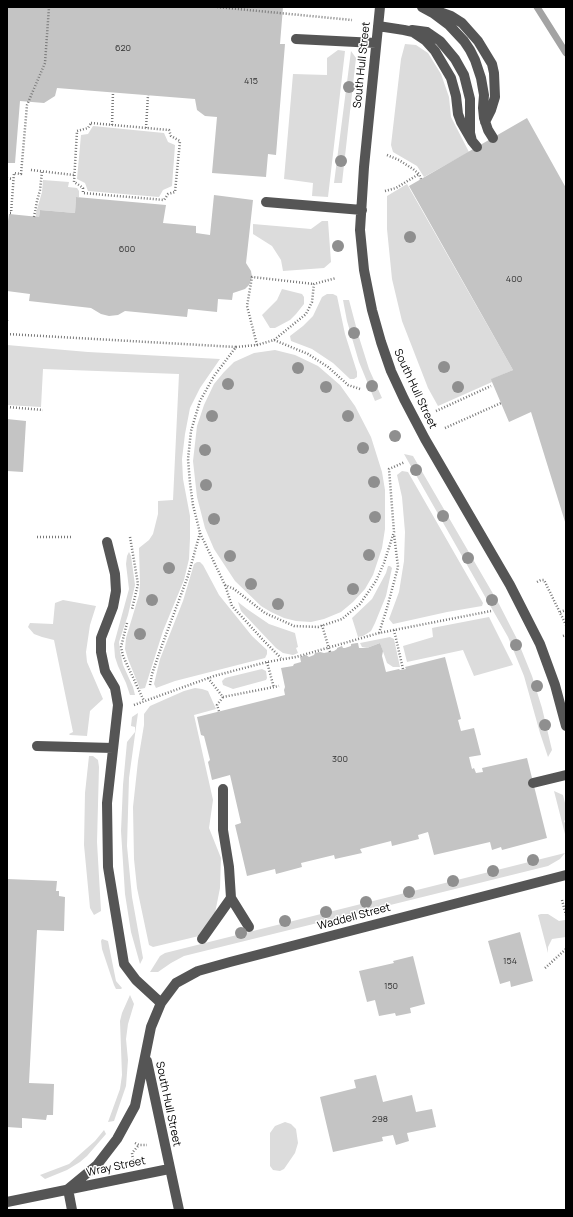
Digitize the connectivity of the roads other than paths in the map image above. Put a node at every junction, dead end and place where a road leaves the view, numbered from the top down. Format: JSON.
{"nodes":[{"id":1,"x":380,"y":7,"type":"edge"},
{"id":2,"x":424,"y":8,"type":"edge"},
{"id":3,"x":378,"y":26,"type":"junction"},
{"id":4,"x":296,"y":39,"type":"dead end"},
{"id":5,"x":376,"y":43,"type":"junction"},
{"id":6,"x":485,"y":122,"type":"junction"},
{"id":7,"x":493,"y":138,"type":"dead end"},
{"id":8,"x":474,"y":144,"type":"dead end"},
{"id":9,"x":266,"y":202,"type":"dead end"},
{"id":10,"x":362,"y":210,"type":"junction"},
{"id":11,"x":107,"y":542,"type":"dead end"},
{"id":12,"x":566,"y":726,"type":"edge"},
{"id":13,"x":37,"y":746,"type":"dead end"},
{"id":14,"x":113,"y":748,"type":"junction"},
{"id":15,"x":566,"y":775,"type":"edge"},
{"id":16,"x":533,"y":782,"type":"dead end"},
{"id":17,"x":224,"y":789,"type":"dead end"},
{"id":18,"x":566,"y":875,"type":"edge"},
{"id":19,"x":231,"y":898,"type":"junction"},
{"id":20,"x":249,"y":927,"type":"dead end"},
{"id":21,"x":202,"y":939,"type":"dead end"},
{"id":22,"x":161,"y":1003,"type":"junction"},
{"id":23,"x":146,"y":1056,"type":"junction"},
{"id":24,"x":169,"y":1169,"type":"junction"},
{"id":25,"x":68,"y":1189,"type":"junction"},
{"id":26,"x":7,"y":1202,"type":"edge"},
{"id":27,"x":72,"y":1210,"type":"edge"},
{"id":28,"x":179,"y":1210,"type":"edge"}],
"edges":[{"from":1,"to":3,"type":"street","name":"South Hull Street"},
{"from":2,"to":6,"type":"street"},
{"from":2,"to":6,"type":"street"},
{"from":3,"to":5,"type":"street","name":"South Hull Street"},
{"from":3,"to":8,"type":"street"},
{"from":4,"to":5,"type":"street"},
{"from":5,"to":10,"type":"street","name":"South Hull Street"},
{"from":6,"to":7,"type":"street"},
{"from":9,"to":10,"type":"street"},
{"from":10,"to":12,"type":"street","name":"South Hull Street"},
{"from":11,"to":14,"type":"street"},
{"from":13,"to":14,"type":"street"},
{"from":14,"to":22,"type":"street"},
{"from":15,"to":16,"type":"street"},
{"from":17,"to":19,"type":"street"},
{"from":18,"to":22,"type":"street","name":"Waddell Street"},
{"from":19,"to":20,"type":"street"},
{"from":19,"to":21,"type":"street"},
{"from":22,"to":23,"type":"street","name":"South Hull Street"},
{"from":23,"to":24,"type":"street","name":"South Hull Street"},
{"from":23,"to":25,"type":"street","name":"Wray Street"},
{"from":24,"to":25,"type":"street","name":"Wray Street"},
{"from":24,"to":28,"type":"street","name":"South Hull Street"},
{"from":25,"to":26,"type":"street","name":"Wray Street"},
{"from":25,"to":27,"type":"street"}]}
